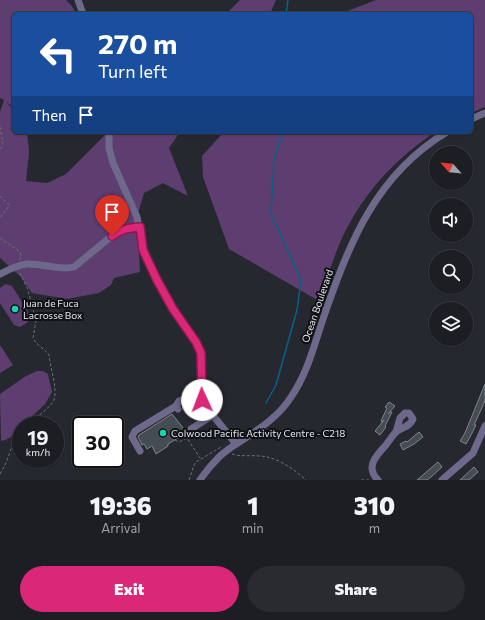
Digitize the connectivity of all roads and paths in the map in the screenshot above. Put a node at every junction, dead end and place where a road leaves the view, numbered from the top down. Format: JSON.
{"nodes":[{"id":1,"x":78,"y":0,"type":"edge"},
{"id":2,"x":82,"y":12,"type":"edge"},
{"id":3,"x":485,"y":113,"type":"edge"},
{"id":4,"x":473,"y":118,"type":"edge"},
{"id":5,"x":0,"y":127,"type":"edge"},
{"id":6,"x":109,"y":134,"type":"edge"},
{"id":7,"x":444,"y":134,"type":"edge"},
{"id":8,"x":0,"y":150,"type":"edge"},
{"id":9,"x":0,"y":196,"type":"edge"},
{"id":10,"x":0,"y":219,"type":"edge"},
{"id":11,"x":140,"y":227,"type":"junction"},
{"id":12,"x":0,"y":238,"type":"edge"},
{"id":13,"x":19,"y":266,"type":"junction"},
{"id":14,"x":0,"y":274,"type":"edge"},
{"id":15,"x":187,"y":403,"type":"dead end"},
{"id":16,"x":213,"y":415,"type":"junction"},
{"id":17,"x":38,"y":416,"type":"edge"},
{"id":18,"x":485,"y":426,"type":"edge"},
{"id":19,"x":191,"y":429,"type":"joint"},
{"id":20,"x":396,"y":432,"type":"dead end"},
{"id":21,"x":187,"y":438,"type":"junction"},
{"id":22,"x":175,"y":440,"type":"dead end"},
{"id":23,"x":236,"y":444,"type":"junction"},
{"id":24,"x":12,"y":446,"type":"edge"},
{"id":25,"x":140,"y":450,"type":"dead end"},
{"id":26,"x":228,"y":450,"type":"junction"},
{"id":27,"x":201,"y":458,"type":"junction"},
{"id":28,"x":0,"y":474,"type":"edge"},
{"id":29,"x":377,"y":478,"type":"edge"},
{"id":30,"x":189,"y":480,"type":"edge"},
{"id":31,"x":200,"y":480,"type":"edge"},
{"id":32,"x":306,"y":480,"type":"edge"},
{"id":33,"x":361,"y":480,"type":"edge"},
{"id":34,"x":442,"y":480,"type":"edge"}],
"edges":[{"from":1,"to":2,"type":"street"},
{"from":3,"to":4,"type":"street"},
{"from":5,"to":8,"type":"path"},
{"from":6,"to":11,"type":"street"},
{"from":7,"to":23,"type":"street","name":"Ocean Boulevard"},
{"from":9,"to":10,"type":"path"},
{"from":11,"to":13,"type":"street"},
{"from":11,"to":16,"type":"street"},
{"from":12,"to":13,"type":"path"},
{"from":13,"to":14,"type":"street"},
{"from":13,"to":17,"type":"path"},
{"from":15,"to":25,"type":"street"},
{"from":16,"to":19,"type":"street"},
{"from":16,"to":23,"type":"street"},
{"from":18,"to":34,"type":"street"},
{"from":19,"to":21,"type":"path"},
{"from":20,"to":29,"type":"street"},
{"from":21,"to":22,"type":"path"},
{"from":21,"to":27,"type":"path"},
{"from":23,"to":26,"type":"street","name":"Ocean Boulevard"},
{"from":24,"to":28,"type":"path"},
{"from":26,"to":27,"type":"path"},
{"from":26,"to":31,"type":"street","name":"Ocean Boulevard"},
{"from":26,"to":32,"type":"path"},
{"from":27,"to":30,"type":"path"},
{"from":29,"to":33,"type":"path"}]}
